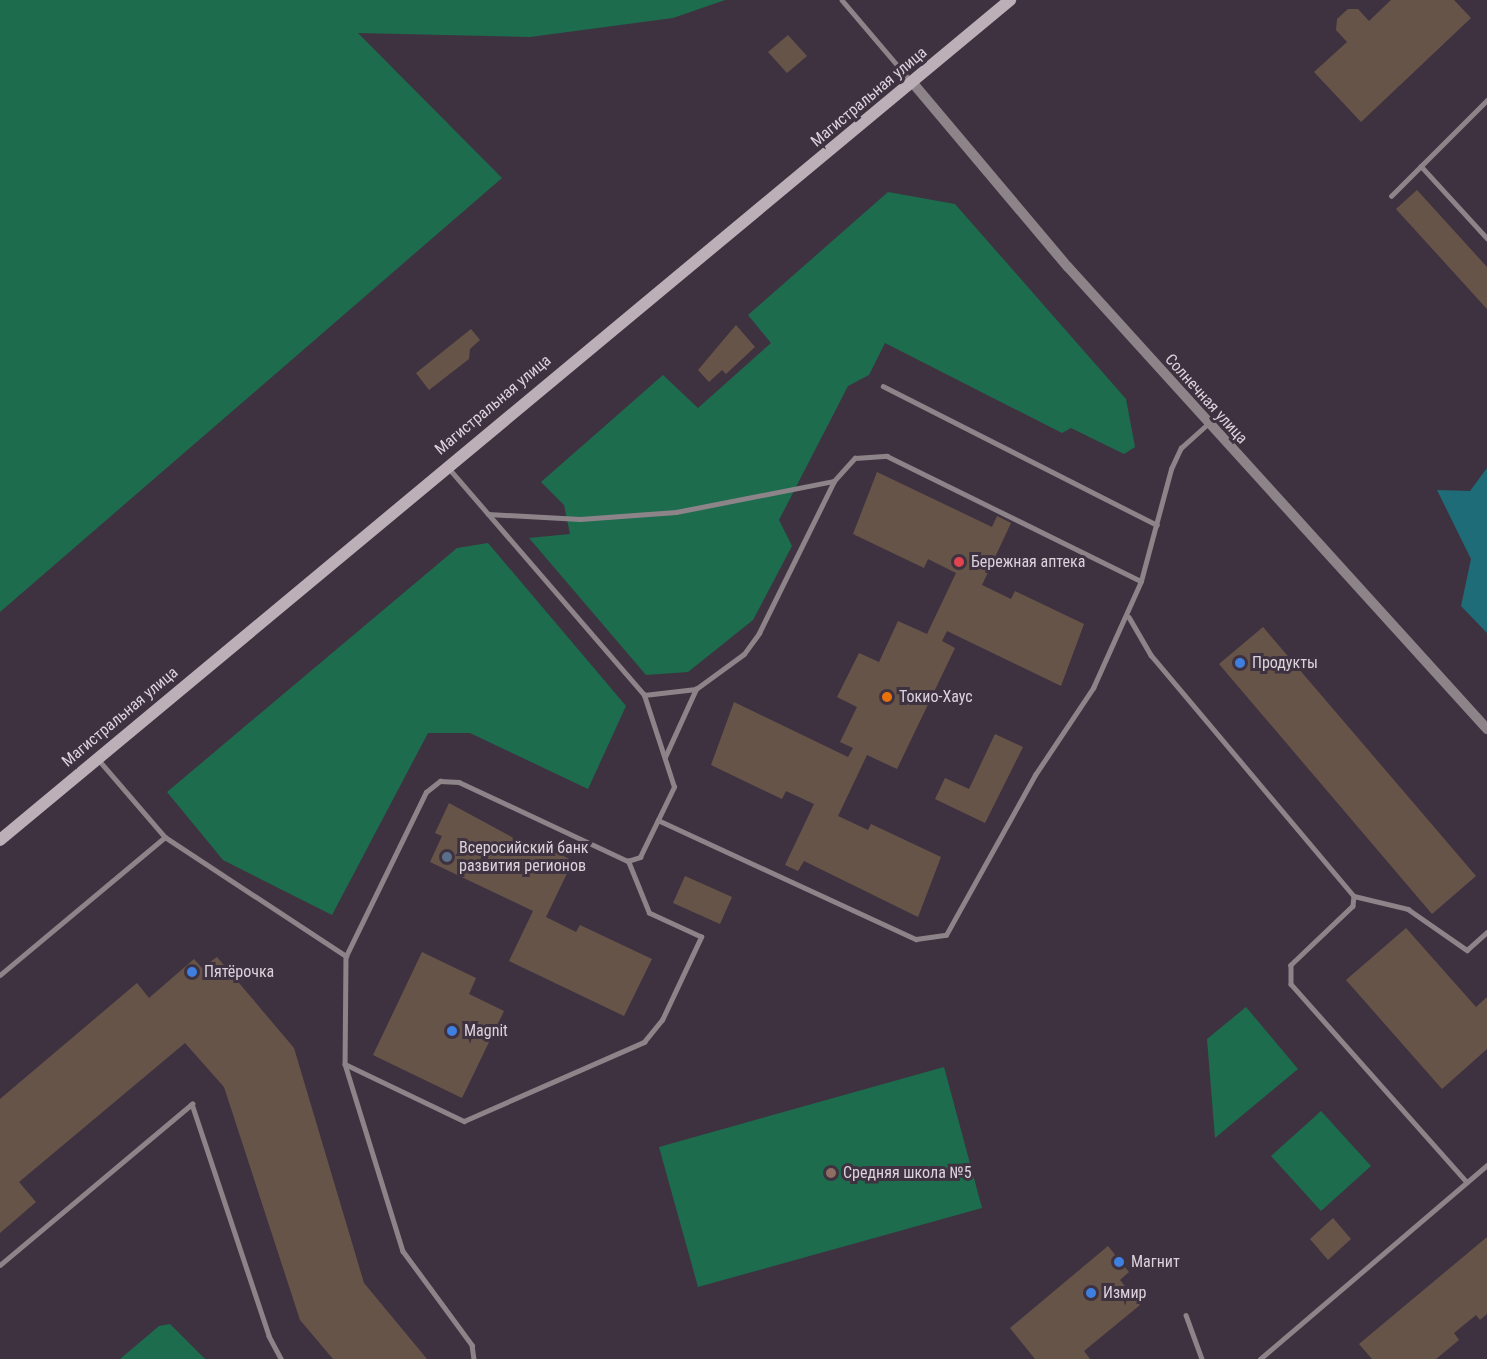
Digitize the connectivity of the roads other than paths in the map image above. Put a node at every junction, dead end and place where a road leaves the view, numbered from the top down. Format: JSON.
{"nodes":[{"id":1,"x":842,"y":0,"type":"edge"},
{"id":2,"x":1010,"y":0,"type":"edge"},
{"id":3,"x":912,"y":82,"type":"junction"},
{"id":4,"x":1487,"y":99,"type":"edge"},
{"id":5,"x":1421,"y":166,"type":"junction"},
{"id":6,"x":1391,"y":196,"type":"dead end"},
{"id":7,"x":1487,"y":238,"type":"edge"},
{"id":8,"x":883,"y":386,"type":"dead end"},
{"id":9,"x":1208,"y":424,"type":"junction"},
{"id":10,"x":446,"y":466,"type":"junction"},
{"id":11,"x":834,"y":482,"type":"junction"},
{"id":12,"x":488,"y":514,"type":"junction"},
{"id":13,"x":1157,"y":525,"type":"junction"},
{"id":14,"x":1142,"y":581,"type":"junction"},
{"id":15,"x":1129,"y":617,"type":"junction"},
{"id":16,"x":696,"y":689,"type":"junction"},
{"id":17,"x":644,"y":695,"type":"junction"},
{"id":18,"x":1487,"y":729,"type":"edge"},
{"id":19,"x":665,"y":757,"type":"junction"},
{"id":20,"x":97,"y":758,"type":"junction"},
{"id":21,"x":658,"y":820,"type":"junction"},
{"id":22,"x":165,"y":837,"type":"junction"},
{"id":23,"x":0,"y":840,"type":"edge"},
{"id":24,"x":628,"y":861,"type":"junction"},
{"id":25,"x":1354,"y":896,"type":"junction"},
{"id":26,"x":1487,"y":932,"type":"edge"},
{"id":27,"x":346,"y":956,"type":"junction"},
{"id":28,"x":0,"y":975,"type":"edge"},
{"id":29,"x":345,"y":1064,"type":"junction"},
{"id":30,"x":1487,"y":1165,"type":"edge"},
{"id":31,"x":1467,"y":1182,"type":"junction"},
{"id":32,"x":0,"y":1264,"type":"edge"},
{"id":33,"x":1186,"y":1315,"type":"dead end"},
{"id":34,"x":281,"y":1359,"type":"edge"},
{"id":35,"x":474,"y":1359,"type":"edge"},
{"id":36,"x":1202,"y":1359,"type":"edge"},
{"id":37,"x":1260,"y":1359,"type":"edge"}],
"edges":[{"from":1,"to":3,"type":"lane"},
{"from":2,"to":3,"type":"main road","name":"Магистральная улица"},
{"from":3,"to":9,"type":"street","name":"Солнечная улица"},
{"from":3,"to":10,"type":"main road","name":"Магистральная улица"},
{"from":4,"to":5,"type":"lane"},
{"from":5,"to":6,"type":"lane"},
{"from":5,"to":7,"type":"lane"},
{"from":8,"to":13,"type":"lane"},
{"from":9,"to":13,"type":"lane"},
{"from":9,"to":18,"type":"street","name":"Солнечная улица"},
{"from":10,"to":12,"type":"lane"},
{"from":10,"to":20,"type":"main road","name":"Магистральная улица"},
{"from":11,"to":12,"type":"lane"},
{"from":11,"to":14,"type":"lane"},
{"from":11,"to":16,"type":"lane"},
{"from":12,"to":17,"type":"lane"},
{"from":13,"to":14,"type":"lane"},
{"from":14,"to":15,"type":"lane"},
{"from":15,"to":21,"type":"lane"},
{"from":15,"to":25,"type":"lane"},
{"from":16,"to":17,"type":"lane"},
{"from":16,"to":19,"type":"lane"},
{"from":17,"to":19,"type":"lane"},
{"from":19,"to":21,"type":"lane"},
{"from":20,"to":22,"type":"lane"},
{"from":20,"to":23,"type":"main road","name":"Магистральная улица"},
{"from":21,"to":24,"type":"lane"},
{"from":22,"to":27,"type":"lane"},
{"from":22,"to":28,"type":"lane"},
{"from":24,"to":27,"type":"lane"},
{"from":24,"to":29,"type":"lane"},
{"from":25,"to":26,"type":"lane"},
{"from":25,"to":31,"type":"lane"},
{"from":27,"to":29,"type":"lane"},
{"from":29,"to":35,"type":"lane"},
{"from":30,"to":31,"type":"lane"},
{"from":31,"to":37,"type":"lane"},
{"from":32,"to":34,"type":"lane"},
{"from":33,"to":36,"type":"lane"}]}
